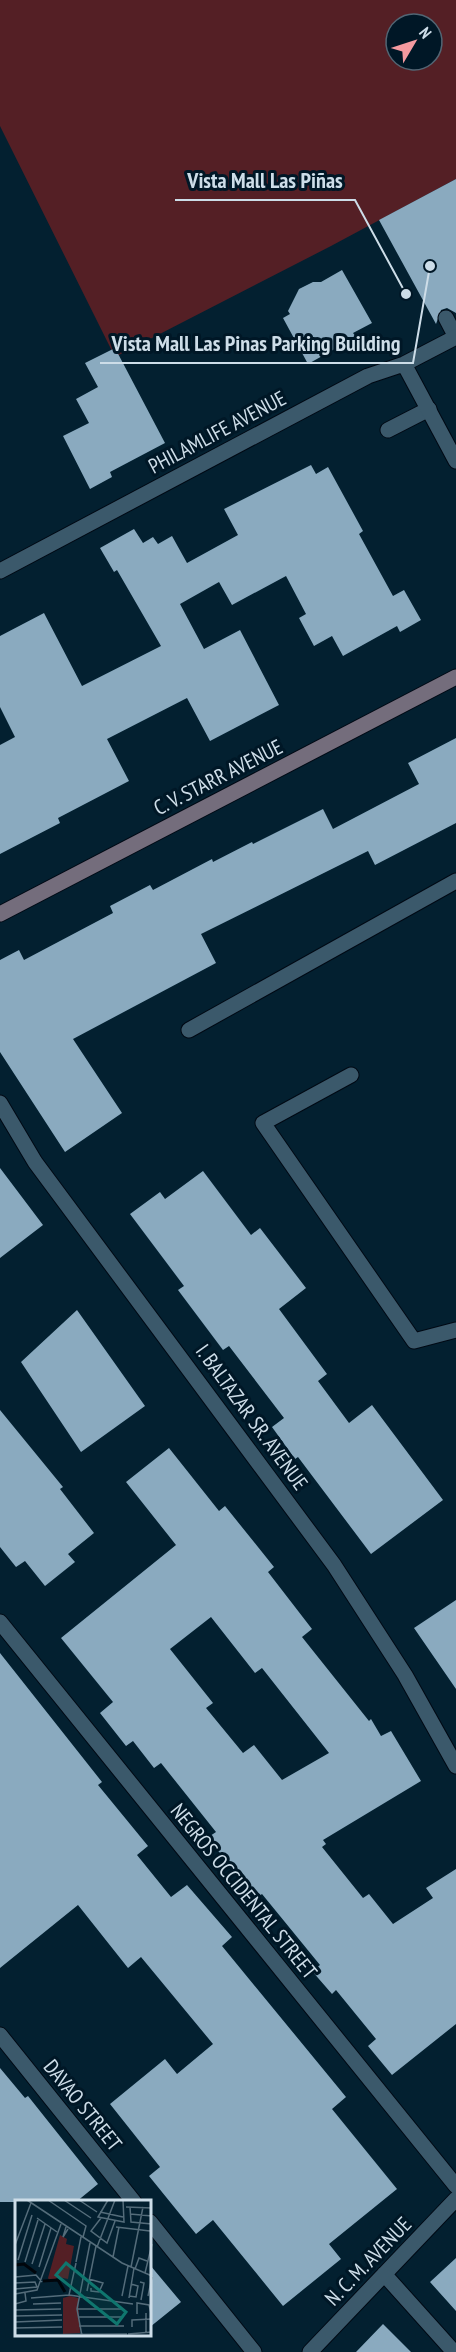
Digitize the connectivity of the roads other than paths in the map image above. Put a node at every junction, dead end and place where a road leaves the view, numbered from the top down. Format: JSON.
{"nodes":[{"id":1,"x":446,"y":318,"type":"dead end"},
{"id":2,"x":456,"y":337,"type":"edge"},
{"id":3,"x":404,"y":364,"type":"junction"},
{"id":4,"x":429,"y":409,"type":"junction"},
{"id":5,"x":388,"y":430,"type":"dead end"},
{"id":6,"x":456,"y":461,"type":"edge"},
{"id":7,"x":0,"y":571,"type":"edge"},
{"id":8,"x":456,"y":677,"type":"edge"},
{"id":9,"x":456,"y":881,"type":"edge"},
{"id":10,"x":0,"y":914,"type":"edge"},
{"id":11,"x":189,"y":1029,"type":"dead end"},
{"id":12,"x":351,"y":1075,"type":"dead end"},
{"id":13,"x":0,"y":1103,"type":"edge"},
{"id":14,"x":456,"y":1330,"type":"edge"},
{"id":15,"x":0,"y":1623,"type":"edge"},
{"id":16,"x":456,"y":1766,"type":"edge"},
{"id":17,"x":0,"y":2035,"type":"edge"},
{"id":18,"x":456,"y":2186,"type":"edge"},
{"id":19,"x":456,"y":2199,"type":"edge"},
{"id":20,"x":132,"y":2200,"type":"edge"},
{"id":21,"x":152,"y":2224,"type":"edge"},
{"id":22,"x":384,"y":2274,"type":"junction"},
{"id":23,"x":254,"y":2352,"type":"edge"},
{"id":24,"x":310,"y":2352,"type":"edge"},
{"id":25,"x":454,"y":2352,"type":"edge"}],
"edges":[{"from":1,"to":2,"type":"street"},
{"from":2,"to":3,"type":"street","name":"PHILAMLIFE AVENUE"},
{"from":3,"to":4,"type":"street"},
{"from":3,"to":7,"type":"street","name":"PHILAMLIFE AVENUE"},
{"from":4,"to":5,"type":"street"},
{"from":4,"to":6,"type":"street"},
{"from":8,"to":10,"type":"main road","name":"C. V. STARR AVENUE"},
{"from":9,"to":11,"type":"street"},
{"from":12,"to":14,"type":"street"},
{"from":13,"to":16,"type":"street","name":"I. BALTAZAR SR. AVENUE"},
{"from":15,"to":18,"type":"street","name":"NEGROS OCCIDENTAL STREET"},
{"from":17,"to":20,"type":"street","name":"DAVAO STREET"},
{"from":19,"to":22,"type":"street","name":"N. C. M. AVENUE"},
{"from":21,"to":23,"type":"street"},
{"from":22,"to":24,"type":"street","name":"N. C. M. AVENUE"},
{"from":22,"to":25,"type":"street"}]}
